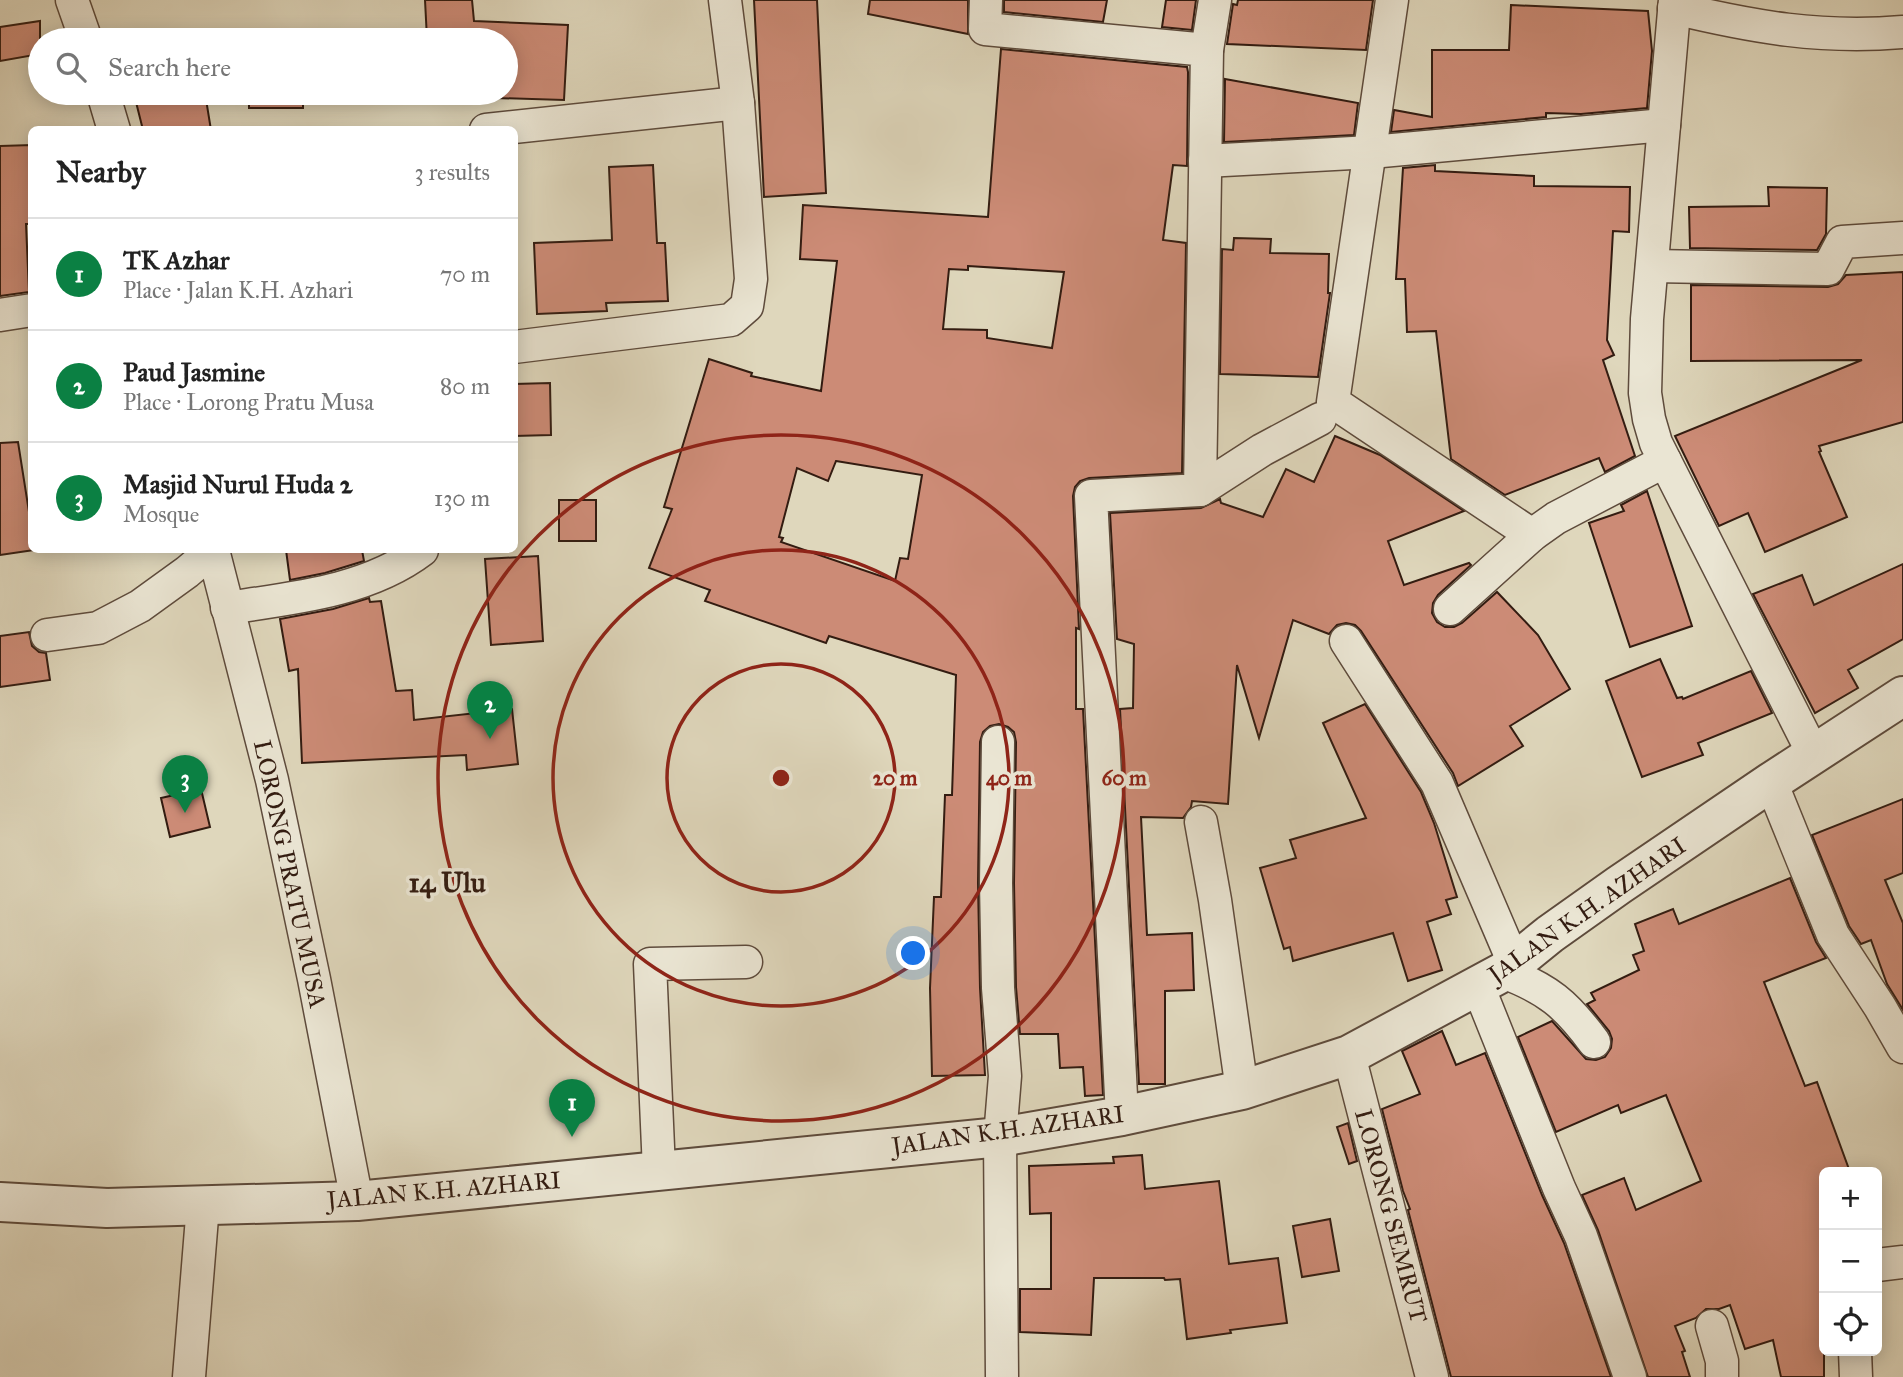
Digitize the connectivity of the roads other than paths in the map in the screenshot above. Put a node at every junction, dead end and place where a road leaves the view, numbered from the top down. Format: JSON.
{"nodes":[{"id":1,"x":72,"y":0,"type":"edge"},
{"id":2,"x":724,"y":0,"type":"edge"},
{"id":3,"x":986,"y":0,"type":"edge"},
{"id":4,"x":1215,"y":0,"type":"edge"},
{"id":5,"x":1392,"y":0,"type":"edge"},
{"id":6,"x":1674,"y":4,"type":"edge"},
{"id":7,"x":82,"y":28,"type":"edge"},
{"id":8,"x":1903,"y":33,"type":"edge"},
{"id":9,"x":1207,"y":50,"type":"junction"},
{"id":10,"x":738,"y":103,"type":"junction"},
{"id":11,"x":107,"y":105,"type":"edge"},
{"id":12,"x":1664,"y":125,"type":"junction"},
{"id":13,"x":113,"y":126,"type":"edge"},
{"id":14,"x":518,"y":127,"type":"edge"},
{"id":15,"x":1371,"y":152,"type":"junction"},
{"id":16,"x":1205,"y":161,"type":"junction"},
{"id":17,"x":1903,"y":238,"type":"edge"},
{"id":18,"x":1652,"y":266,"type":"junction"},
{"id":19,"x":28,"y":311,"type":"edge"},
{"id":20,"x":0,"y":315,"type":"edge"},
{"id":21,"x":518,"y":347,"type":"edge"},
{"id":22,"x":1320,"y":419,"type":"dead end"},
{"id":23,"x":1665,"y":461,"type":"junction"},
{"id":24,"x":1200,"y":489,"type":"junction"},
{"id":25,"x":1544,"y":526,"type":"junction"},
{"id":26,"x":209,"y":553,"type":"edge"},
{"id":27,"x":214,"y":553,"type":"edge"},
{"id":28,"x":418,"y":553,"type":"edge"},
{"id":29,"x":227,"y":608,"type":"junction"},
{"id":30,"x":1450,"y":609,"type":"dead end"},
{"id":31,"x":47,"y":635,"type":"dead end"},
{"id":32,"x":1346,"y":641,"type":"dead end"},
{"id":33,"x":1903,"y":696,"type":"edge"},
{"id":34,"x":998,"y":742,"type":"dead end"},
{"id":35,"x":1815,"y":755,"type":"junction"},
{"id":36,"x":1771,"y":782,"type":"junction"},
{"id":37,"x":1201,"y":822,"type":"dead end"},
{"id":38,"x":746,"y":962,"type":"dead end"},
{"id":39,"x":1498,"y":974,"type":"junction"},
{"id":40,"x":1594,"y":1042,"type":"dead end"},
{"id":41,"x":1903,"y":1047,"type":"edge"},
{"id":42,"x":1349,"y":1055,"type":"junction"},
{"id":43,"x":1242,"y":1090,"type":"junction"},
{"id":44,"x":1122,"y":1116,"type":"junction"},
{"id":45,"x":1000,"y":1136,"type":"junction"},
{"id":46,"x":659,"y":1170,"type":"junction"},
{"id":47,"x":357,"y":1201,"type":"junction"},
{"id":48,"x":0,"y":1202,"type":"edge"},
{"id":49,"x":203,"y":1205,"type":"junction"},
{"id":50,"x":1903,"y":1262,"type":"edge"},
{"id":51,"x":1882,"y":1264,"type":"edge"},
{"id":52,"x":1712,"y":1326,"type":"dead end"},
{"id":53,"x":1855,"y":1356,"type":"edge"},
{"id":54,"x":189,"y":1377,"type":"edge"},
{"id":55,"x":1002,"y":1377,"type":"edge"},
{"id":56,"x":1433,"y":1377,"type":"edge"},
{"id":57,"x":1630,"y":1377,"type":"edge"},
{"id":58,"x":1723,"y":1377,"type":"edge"},
{"id":59,"x":1856,"y":1377,"type":"edge"}],
"edges":[{"from":1,"to":7,"type":"street"},
{"from":2,"to":10,"type":"street"},
{"from":3,"to":9,"type":"street"},
{"from":4,"to":9,"type":"street"},
{"from":5,"to":15,"type":"street"},
{"from":6,"to":8,"type":"street"},
{"from":6,"to":12,"type":"street"},
{"from":9,"to":16,"type":"street"},
{"from":10,"to":14,"type":"street"},
{"from":10,"to":21,"type":"street"},
{"from":11,"to":13,"type":"street"},
{"from":12,"to":15,"type":"street"},
{"from":12,"to":18,"type":"street"},
{"from":15,"to":16,"type":"street"},
{"from":15,"to":25,"type":"street"},
{"from":16,"to":24,"type":"street"},
{"from":17,"to":18,"type":"street"},
{"from":18,"to":23,"type":"street"},
{"from":19,"to":20,"type":"street"},
{"from":22,"to":24,"type":"street"},
{"from":23,"to":25,"type":"street"},
{"from":23,"to":35,"type":"street"},
{"from":24,"to":44,"type":"street"},
{"from":25,"to":30,"type":"street"},
{"from":26,"to":31,"type":"street"},
{"from":27,"to":29,"type":"street","name":"LORONG PRATU MUSA"},
{"from":28,"to":29,"type":"street"},
{"from":29,"to":47,"type":"street","name":"LORONG PRATU MUSA"},
{"from":32,"to":39,"type":"street"},
{"from":33,"to":35,"type":"street","name":"JALAN K.H. AZHARI"},
{"from":34,"to":45,"type":"street"},
{"from":35,"to":36,"type":"street","name":"JALAN K.H. AZHARI"},
{"from":36,"to":39,"type":"street","name":"JALAN K.H. AZHARI"},
{"from":36,"to":41,"type":"street"},
{"from":37,"to":43,"type":"street"},
{"from":38,"to":46,"type":"street"},
{"from":39,"to":40,"type":"street"},
{"from":39,"to":42,"type":"street","name":"JALAN K.H. AZHARI"},
{"from":39,"to":57,"type":"street"},
{"from":42,"to":43,"type":"street","name":"JALAN K.H. AZHARI"},
{"from":42,"to":56,"type":"street","name":"LORONG SEMRUT"},
{"from":43,"to":44,"type":"street","name":"JALAN K.H. AZHARI"},
{"from":44,"to":45,"type":"street","name":"JALAN K.H. AZHARI"},
{"from":45,"to":46,"type":"street","name":"JALAN K.H. AZHARI"},
{"from":45,"to":55,"type":"street"},
{"from":46,"to":47,"type":"street","name":"JALAN K.H. AZHARI"},
{"from":47,"to":49,"type":"street","name":"JALAN K.H. AZHARI"},
{"from":48,"to":49,"type":"street","name":"JALAN K.H. AZHARI"},
{"from":49,"to":54,"type":"street"},
{"from":50,"to":51,"type":"street"},
{"from":52,"to":58,"type":"street"},
{"from":53,"to":59,"type":"street"}]}
